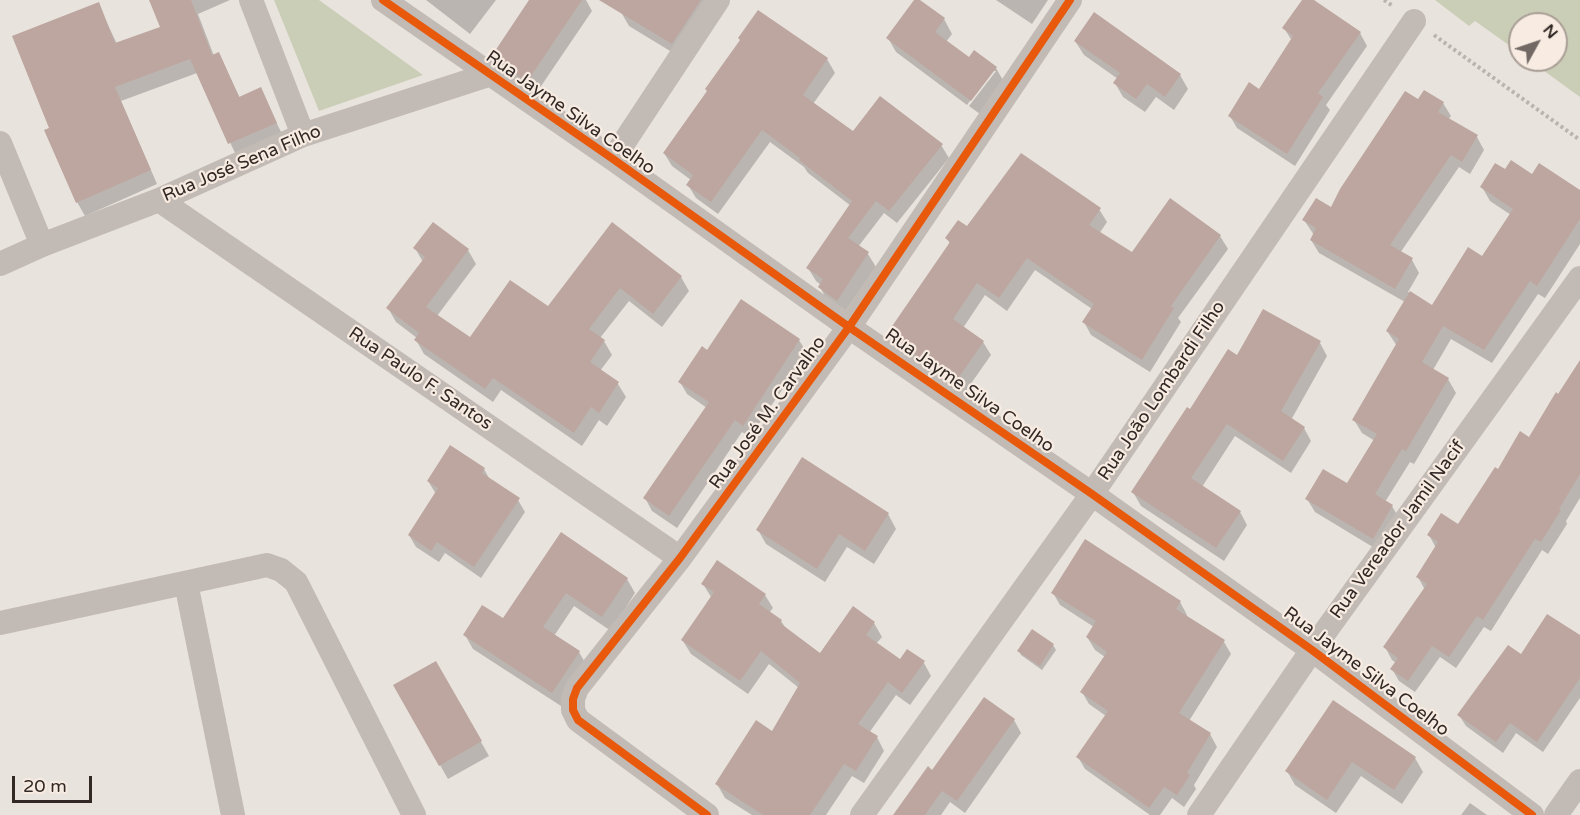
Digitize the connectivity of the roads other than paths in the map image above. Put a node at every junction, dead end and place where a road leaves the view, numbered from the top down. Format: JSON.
{"nodes":[{"id":1,"x":251,"y":0,"type":"edge"},
{"id":2,"x":383,"y":0,"type":"edge"},
{"id":3,"x":718,"y":0,"type":"edge"},
{"id":4,"x":1070,"y":0,"type":"edge"},
{"id":5,"x":1414,"y":21,"type":"road end"},
{"id":6,"x":488,"y":75,"type":"junction"},
{"id":7,"x":303,"y":135,"type":"junction"},
{"id":8,"x":0,"y":143,"type":"edge"},
{"id":9,"x":613,"y":159,"type":"junction"},
{"id":10,"x":159,"y":200,"type":"junction"},
{"id":11,"x":42,"y":245,"type":"junction"},
{"id":12,"x":0,"y":264,"type":"edge"},
{"id":13,"x":1580,"y":278,"type":"edge"},
{"id":14,"x":849,"y":327,"type":"junction"},
{"id":15,"x":1092,"y":494,"type":"junction"},
{"id":16,"x":680,"y":558,"type":"junction"},
{"id":17,"x":186,"y":584,"type":"junction"},
{"id":18,"x":0,"y":623,"type":"edge"},
{"id":19,"x":1312,"y":650,"type":"junction"},
{"id":20,"x":1580,"y":781,"type":"edge"},
{"id":21,"x":233,"y":815,"type":"edge"},
{"id":22,"x":414,"y":815,"type":"edge"},
{"id":23,"x":707,"y":815,"type":"edge"},
{"id":24,"x":862,"y":815,"type":"edge"},
{"id":25,"x":1199,"y":815,"type":"edge"},
{"id":26,"x":1532,"y":815,"type":"edge"},
{"id":27,"x":1556,"y":815,"type":"edge"}],
"edges":[{"from":1,"to":7,"type":"street"},
{"from":2,"to":6,"type":"street","name":"Rua Jayme Silva Coelho"},
{"from":3,"to":9,"type":"street"},
{"from":4,"to":14,"type":"street","name":"Rua José M. Carvalho"},
{"from":5,"to":15,"type":"street","name":"Rua João Lombardi Filho"},
{"from":6,"to":7,"type":"street","name":"Rua José Sena Filho"},
{"from":6,"to":9,"type":"street","name":"Rua Jayme Silva Coelho"},
{"from":7,"to":10,"type":"street","name":"Rua José Sena Filho"},
{"from":8,"to":11,"type":"street"},
{"from":9,"to":14,"type":"street","name":"Rua Jayme Silva Coelho"},
{"from":10,"to":11,"type":"street","name":"Rua José Sena Filho"},
{"from":10,"to":16,"type":"street","name":"Rua Paulo F. Santos"},
{"from":11,"to":12,"type":"street","name":"Rua José Sena Filho"},
{"from":13,"to":19,"type":"street","name":"Rua Vereador Jamil Nacif"},
{"from":14,"to":15,"type":"street","name":"Rua Jayme Silva Coelho"},
{"from":14,"to":16,"type":"street","name":"Rua José M. Carvalho"},
{"from":15,"to":19,"type":"street","name":"Rua Jayme Silva Coelho"},
{"from":15,"to":24,"type":"street","name":"Rua João Lombardi Filho"},
{"from":16,"to":23,"type":"street","name":"Rua José M. Carvalho"},
{"from":17,"to":18,"type":"street"},
{"from":17,"to":21,"type":"street"},
{"from":17,"to":22,"type":"street"},
{"from":19,"to":25,"type":"street","name":"Rua Vereador Jamil Nacif"},
{"from":19,"to":26,"type":"street","name":"Rua Jayme Silva Coelho"},
{"from":20,"to":27,"type":"street"}]}
